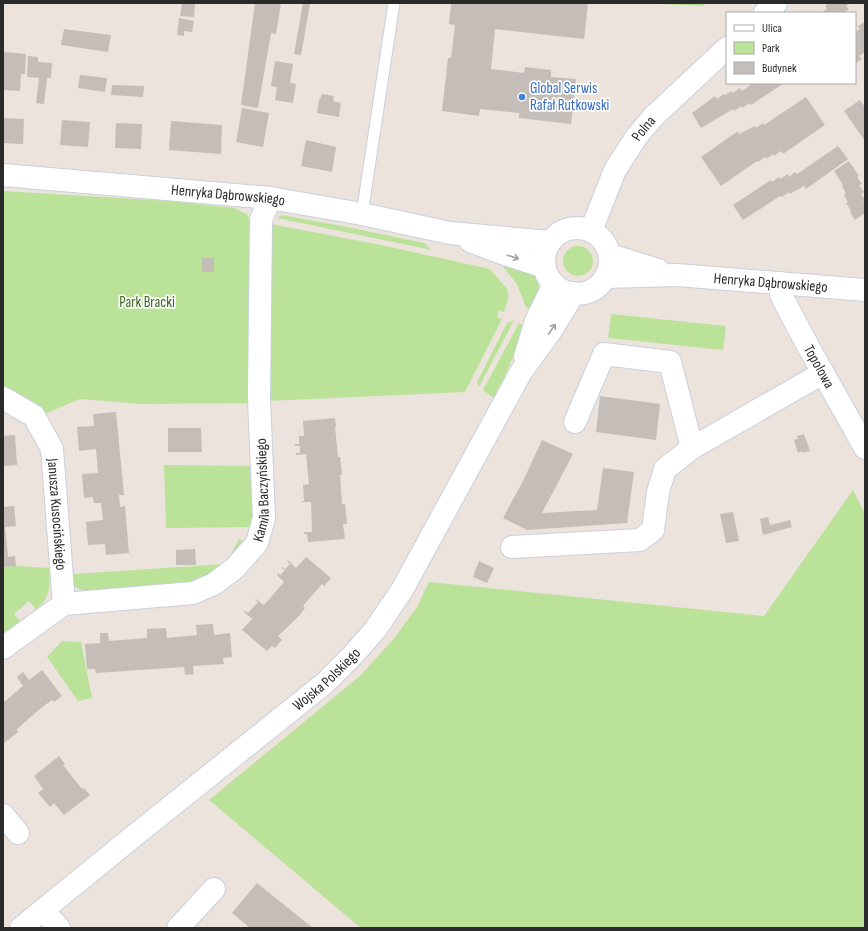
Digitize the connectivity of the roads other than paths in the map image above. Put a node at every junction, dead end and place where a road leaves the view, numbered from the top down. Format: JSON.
{"nodes":[{"id":1,"x":394,"y":3,"type":"edge"},
{"id":2,"x":776,"y":3,"type":"edge"},
{"id":3,"x":766,"y":12,"type":"edge"},
{"id":4,"x":726,"y":49,"type":"edge"},
{"id":5,"x":3,"y":175,"type":"edge"},
{"id":6,"x":270,"y":198,"type":"junction"},
{"id":7,"x":362,"y":214,"type":"junction"},
{"id":8,"x":591,"y":231,"type":"junction"},
{"id":9,"x":450,"y":233,"type":"junction"},
{"id":10,"x":550,"y":242,"type":"junction"},
{"id":11,"x":610,"y":255,"type":"junction"},
{"id":12,"x":677,"y":275,"type":"junction"},
{"id":13,"x":549,"y":276,"type":"junction"},
{"id":14,"x":605,"y":277,"type":"junction"},
{"id":15,"x":780,"y":283,"type":"junction"},
{"id":16,"x":865,"y":290,"type":"edge"},
{"id":17,"x":574,"y":293,"type":"junction"},
{"id":18,"x":521,"y":372,"type":"junction"},
{"id":19,"x":823,"y":373,"type":"junction"},
{"id":20,"x":3,"y":398,"type":"edge"},
{"id":21,"x":575,"y":422,"type":"dead end"},
{"id":22,"x":692,"y":448,"type":"junction"},
{"id":23,"x":865,"y":448,"type":"edge"},
{"id":24,"x":512,"y":547,"type":"dead end"},
{"id":25,"x":64,"y":604,"type":"junction"},
{"id":26,"x":3,"y":648,"type":"edge"},
{"id":27,"x":3,"y":815,"type":"edge"},
{"id":28,"x":18,"y":833,"type":"dead end"},
{"id":29,"x":214,"y":889,"type":"dead end"},
{"id":30,"x":43,"y":910,"type":"junction"},
{"id":31,"x":21,"y":928,"type":"edge"},
{"id":32,"x":59,"y":928,"type":"edge"},
{"id":33,"x":178,"y":928,"type":"edge"}],
"edges":[{"from":1,"to":7,"type":"lane"},
{"from":2,"to":3,"type":"street"},
{"from":4,"to":8,"type":"street","name":"Polna"},
{"from":5,"to":6,"type":"street","name":"Henryka Dąbrowskiego"},
{"from":6,"to":7,"type":"street","name":"Henryka Dąbrowskiego"},
{"from":6,"to":25,"type":"street","name":"Kamila Baczyńskiego"},
{"from":7,"to":9,"type":"street","name":"Henryka Dąbrowskiego"},
{"from":8,"to":10,"type":"street"},
{"from":8,"to":11,"type":"street"},
{"from":9,"to":10,"type":"street"},
{"from":9,"to":13,"type":"street","one_way":true},
{"from":10,"to":13,"type":"street"},
{"from":11,"to":12,"type":"street"},
{"from":11,"to":14,"type":"street"},
{"from":12,"to":14,"type":"street"},
{"from":12,"to":15,"type":"street","name":"Henryka Dąbrowskiego"},
{"from":13,"to":17,"type":"street"},
{"from":13,"to":18,"type":"street"},
{"from":14,"to":17,"type":"street"},
{"from":15,"to":16,"type":"street","name":"Henryka Dąbrowskiego"},
{"from":15,"to":19,"type":"street","name":"Topolowa"},
{"from":18,"to":17,"type":"street","one_way":true},
{"from":18,"to":30,"type":"street","name":"Wojska Polskiego"},
{"from":19,"to":22,"type":"street"},
{"from":19,"to":23,"type":"street","name":"Topolowa"},
{"from":20,"to":25,"type":"street","name":"Janusza Kusocińskiego"},
{"from":21,"to":22,"type":"street"},
{"from":22,"to":24,"type":"street"},
{"from":25,"to":26,"type":"street"},
{"from":27,"to":28,"type":"street"},
{"from":29,"to":33,"type":"street"},
{"from":30,"to":31,"type":"street","name":"Wojska Polskiego"},
{"from":30,"to":32,"type":"street"}]}
